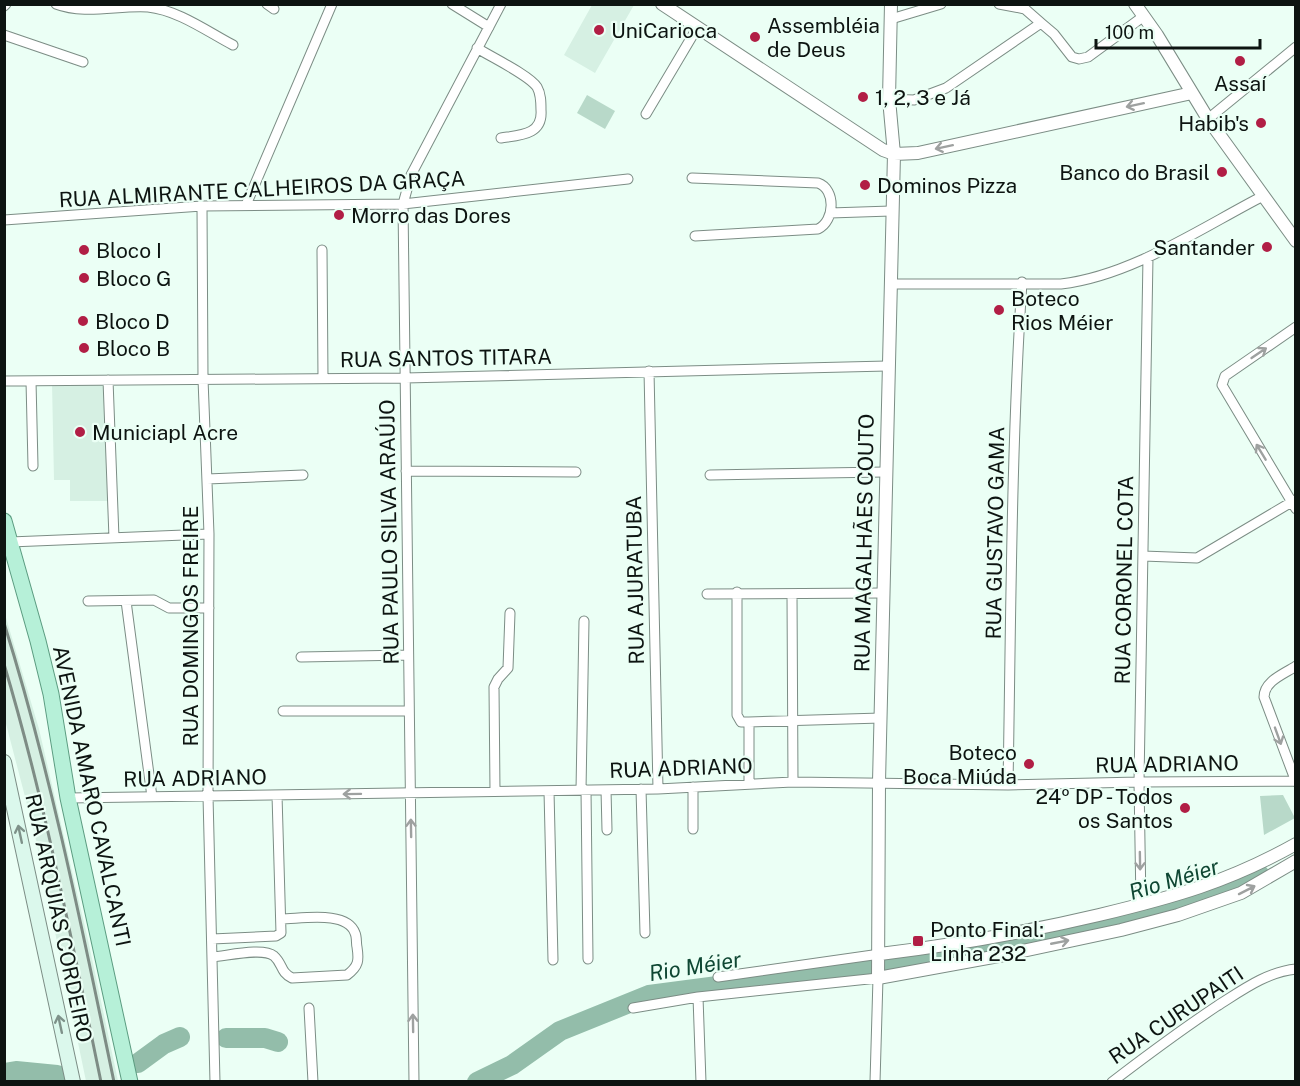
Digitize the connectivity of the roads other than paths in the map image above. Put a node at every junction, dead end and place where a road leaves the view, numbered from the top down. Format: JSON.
{"nodes":[{"id":1,"x":56,"y":4,"type":"edge"},
{"id":2,"x":332,"y":4,"type":"edge"},
{"id":3,"x":452,"y":4,"type":"edge"},
{"id":4,"x":501,"y":4,"type":"edge"},
{"id":5,"x":662,"y":4,"type":"edge"},
{"id":6,"x":891,"y":4,"type":"edge"},
{"id":7,"x":941,"y":4,"type":"edge"},
{"id":8,"x":999,"y":4,"type":"edge"},
{"id":9,"x":1136,"y":4,"type":"edge"},
{"id":10,"x":1144,"y":16,"type":"junction"},
{"id":11,"x":891,"y":19,"type":"junction"},
{"id":12,"x":1041,"y":23,"type":"junction"},
{"id":13,"x":489,"y":27,"type":"junction"},
{"id":14,"x":697,"y":27,"type":"junction"},
{"id":15,"x":4,"y":35,"type":"edge"},
{"id":16,"x":233,"y":45,"type":"dead end"},
{"id":17,"x":1296,"y":47,"type":"edge"},
{"id":18,"x":477,"y":48,"type":"junction"},
{"id":19,"x":83,"y":62,"type":"dead end"},
{"id":20,"x":1192,"y":93,"type":"junction"},
{"id":21,"x":889,"y":99,"type":"junction"},
{"id":22,"x":646,"y":114,"type":"dead end"},
{"id":23,"x":1208,"y":119,"type":"junction"},
{"id":24,"x":501,"y":138,"type":"dead end"},
{"id":25,"x":894,"y":154,"type":"junction"},
{"id":26,"x":692,"y":177,"type":"dead end"},
{"id":27,"x":628,"y":179,"type":"dead end"},
{"id":28,"x":1263,"y":196,"type":"junction"},
{"id":29,"x":403,"y":204,"type":"junction"},
{"id":30,"x":246,"y":205,"type":"junction"},
{"id":31,"x":202,"y":206,"type":"junction"},
{"id":32,"x":891,"y":211,"type":"junction"},
{"id":33,"x":830,"y":213,"type":"junction"},
{"id":34,"x":4,"y":220,"type":"edge"},
{"id":35,"x":695,"y":236,"type":"dead end"},
{"id":36,"x":1296,"y":241,"type":"edge"},
{"id":37,"x":322,"y":250,"type":"dead end"},
{"id":38,"x":1148,"y":257,"type":"junction"},
{"id":39,"x":1022,"y":282,"type":"junction"},
{"id":40,"x":890,"y":284,"type":"junction"},
{"id":41,"x":1296,"y":327,"type":"edge"},
{"id":42,"x":887,"y":366,"type":"junction"},
{"id":43,"x":648,"y":371,"type":"junction"},
{"id":44,"x":323,"y":378,"type":"junction"},
{"id":45,"x":405,"y":378,"type":"junction"},
{"id":46,"x":203,"y":379,"type":"junction"},
{"id":47,"x":108,"y":380,"type":"junction"},
{"id":48,"x":4,"y":381,"type":"edge"},
{"id":49,"x":31,"y":381,"type":"junction"},
{"id":50,"x":33,"y":466,"type":"dead end"},
{"id":51,"x":406,"y":471,"type":"junction"},
{"id":52,"x":576,"y":472,"type":"dead end"},
{"id":53,"x":885,"y":472,"type":"junction"},
{"id":54,"x":303,"y":475,"type":"dead end"},
{"id":55,"x":710,"y":475,"type":"dead end"},
{"id":56,"x":207,"y":479,"type":"junction"},
{"id":57,"x":1294,"y":503,"type":"edge"},
{"id":58,"x":4,"y":521,"type":"edge"},
{"id":59,"x":209,"y":534,"type":"junction"},
{"id":60,"x":114,"y":538,"type":"junction"},
{"id":61,"x":9,"y":550,"type":"edge"},
{"id":62,"x":1143,"y":556,"type":"junction"},
{"id":63,"x":737,"y":592,"type":"junction"},
{"id":64,"x":883,"y":592,"type":"junction"},
{"id":65,"x":707,"y":594,"type":"dead end"},
{"id":66,"x":792,"y":594,"type":"junction"},
{"id":67,"x":88,"y":601,"type":"dead end"},
{"id":68,"x":126,"y":601,"type":"junction"},
{"id":69,"x":209,"y":608,"type":"junction"},
{"id":70,"x":510,"y":613,"type":"dead end"},
{"id":71,"x":584,"y":621,"type":"dead end"},
{"id":72,"x":408,"y":655,"type":"junction"},
{"id":73,"x":301,"y":657,"type":"dead end"},
{"id":74,"x":1296,"y":666,"type":"edge"},
{"id":75,"x":284,"y":711,"type":"dead end"},
{"id":76,"x":409,"y":711,"type":"junction"},
{"id":77,"x":881,"y":718,"type":"junction"},
{"id":78,"x":794,"y":721,"type":"junction"},
{"id":79,"x":749,"y":722,"type":"junction"},
{"id":80,"x":5,"y":765,"type":"edge"},
{"id":81,"x":1295,"y":781,"type":"edge"},
{"id":82,"x":793,"y":782,"type":"junction"},
{"id":83,"x":879,"y":782,"type":"junction"},
{"id":84,"x":1139,"y":782,"type":"junction"},
{"id":85,"x":749,"y":784,"type":"junction"},
{"id":86,"x":1008,"y":785,"type":"junction"},
{"id":87,"x":693,"y":787,"type":"junction"},
{"id":88,"x":641,"y":789,"type":"junction"},
{"id":89,"x":658,"y":789,"type":"junction"},
{"id":90,"x":549,"y":790,"type":"junction"},
{"id":91,"x":584,"y":790,"type":"junction"},
{"id":92,"x":606,"y":790,"type":"junction"},
{"id":93,"x":495,"y":791,"type":"junction"},
{"id":94,"x":410,"y":793,"type":"junction"},
{"id":95,"x":277,"y":795,"type":"junction"},
{"id":96,"x":208,"y":796,"type":"junction"},
{"id":97,"x":152,"y":797,"type":"junction"},
{"id":98,"x":68,"y":798,"type":"junction"},
{"id":99,"x":693,"y":829,"type":"dead end"},
{"id":100,"x":607,"y":830,"type":"dead end"},
{"id":101,"x":1296,"y":844,"type":"edge"},
{"id":102,"x":1296,"y":861,"type":"edge"},
{"id":103,"x":1141,"y":905,"type":"junction"},
{"id":104,"x":281,"y":919,"type":"junction"},
{"id":105,"x":645,"y":933,"type":"dead end"},
{"id":106,"x":212,"y":939,"type":"junction"},
{"id":107,"x":212,"y":957,"type":"junction"},
{"id":108,"x":588,"y":959,"type":"dead end"},
{"id":109,"x":553,"y":960,"type":"dead end"},
{"id":110,"x":879,"y":965,"type":"junction"},
{"id":111,"x":1296,"y":969,"type":"edge"},
{"id":112,"x":718,"y":977,"type":"dead end"},
{"id":113,"x":698,"y":998,"type":"junction"},
{"id":114,"x":309,"y":1008,"type":"dead end"},
{"id":115,"x":633,"y":1008,"type":"dead end"},
{"id":116,"x":73,"y":1082,"type":"edge"},
{"id":117,"x":130,"y":1082,"type":"edge"},
{"id":118,"x":215,"y":1082,"type":"edge"},
{"id":119,"x":313,"y":1082,"type":"edge"},
{"id":120,"x":414,"y":1082,"type":"edge"},
{"id":121,"x":701,"y":1082,"type":"edge"},
{"id":122,"x":875,"y":1082,"type":"edge"},
{"id":123,"x":1112,"y":1082,"type":"edge"}],
"edges":[{"from":1,"to":16,"type":"street"},
{"from":2,"to":30,"type":"street"},
{"from":3,"to":13,"type":"street"},
{"from":4,"to":13,"type":"street","name":"RUA PAULO SILVA ARAÚJO"},
{"from":5,"to":14,"type":"street"},
{"from":6,"to":11,"type":"street","name":"RUA MAGALHÃES COUTO"},
{"from":7,"to":11,"type":"street"},
{"from":8,"to":12,"type":"street"},
{"from":9,"to":10,"type":"street"},
{"from":10,"to":12,"type":"street"},
{"from":10,"to":20,"type":"street"},
{"from":11,"to":21,"type":"street","name":"RUA MAGALHÃES COUTO"},
{"from":12,"to":21,"type":"street"},
{"from":13,"to":18,"type":"street","name":"RUA PAULO SILVA ARAÚJO"},
{"from":14,"to":22,"type":"street"},
{"from":14,"to":25,"type":"street"},
{"from":15,"to":19,"type":"street"},
{"from":17,"to":23,"type":"street"},
{"from":18,"to":24,"type":"street"},
{"from":18,"to":29,"type":"street","name":"RUA PAULO SILVA ARAÚJO"},
{"from":20,"to":23,"type":"street"},
{"from":20,"to":25,"type":"street","one_way":true},
{"from":21,"to":25,"type":"street","name":"RUA MAGALHÃES COUTO"},
{"from":23,"to":28,"type":"street"},
{"from":25,"to":32,"type":"street","name":"RUA MAGALHÃES COUTO"},
{"from":26,"to":33,"type":"street"},
{"from":27,"to":29,"type":"street","name":"RUA ALMIRANTE CALHEIROS DA GRAÇA"},
{"from":28,"to":36,"type":"street"},
{"from":28,"to":38,"type":"street"},
{"from":29,"to":30,"type":"street","name":"RUA ALMIRANTE CALHEIROS DA GRAÇA"},
{"from":29,"to":45,"type":"street","name":"RUA PAULO SILVA ARAÚJO"},
{"from":30,"to":31,"type":"street","name":"RUA ALMIRANTE CALHEIROS DA GRAÇA"},
{"from":31,"to":34,"type":"street","name":"RUA ALMIRANTE CALHEIROS DA GRAÇA"},
{"from":31,"to":46,"type":"street","name":"RUA DOMINGOS FREIRE"},
{"from":32,"to":33,"type":"street"},
{"from":32,"to":40,"type":"street","name":"RUA MAGALHÃES COUTO"},
{"from":33,"to":35,"type":"street"},
{"from":37,"to":44,"type":"street"},
{"from":38,"to":39,"type":"street"},
{"from":38,"to":62,"type":"street","name":"RUA CORONEL COTA"},
{"from":39,"to":40,"type":"street"},
{"from":39,"to":86,"type":"street","name":"RUA GUSTAVO GAMA"},
{"from":40,"to":42,"type":"street","name":"RUA MAGALHÃES COUTO"},
{"from":57,"to":41,"type":"street","one_way":true},
{"from":42,"to":43,"type":"street","name":"RUA SANTOS TITARA"},
{"from":42,"to":53,"type":"street","name":"RUA MAGALHÃES COUTO"},
{"from":43,"to":45,"type":"street","name":"RUA SANTOS TITARA"},
{"from":43,"to":89,"type":"street","name":"RUA AJURATUBA"},
{"from":44,"to":45,"type":"street","name":"RUA SANTOS TITARA"},
{"from":44,"to":46,"type":"street","name":"RUA SANTOS TITARA"},
{"from":45,"to":51,"type":"street","name":"RUA PAULO SILVA ARAÚJO"},
{"from":46,"to":47,"type":"street","name":"RUA SANTOS TITARA"},
{"from":46,"to":56,"type":"street","name":"RUA DOMINGOS FREIRE"},
{"from":47,"to":49,"type":"street","name":"RUA SANTOS TITARA"},
{"from":47,"to":60,"type":"street"},
{"from":48,"to":49,"type":"street","name":"RUA SANTOS TITARA"},
{"from":49,"to":50,"type":"street"},
{"from":51,"to":52,"type":"street"},
{"from":51,"to":72,"type":"street","name":"RUA PAULO SILVA ARAÚJO"},
{"from":53,"to":55,"type":"street"},
{"from":53,"to":64,"type":"street","name":"RUA MAGALHÃES COUTO"},
{"from":54,"to":56,"type":"street"},
{"from":56,"to":59,"type":"street","name":"RUA DOMINGOS FREIRE"},
{"from":57,"to":62,"type":"street"},
{"from":58,"to":61,"type":"main road","name":"AVENIDA AMARO CAVALCANTI"},
{"from":59,"to":60,"type":"street"},
{"from":59,"to":69,"type":"street","name":"RUA DOMINGOS FREIRE"},
{"from":60,"to":61,"type":"street"},
{"from":61,"to":98,"type":"main road","name":"AVENIDA AMARO CAVALCANTI"},
{"from":62,"to":84,"type":"street","name":"RUA CORONEL COTA"},
{"from":63,"to":65,"type":"street"},
{"from":63,"to":66,"type":"street"},
{"from":63,"to":79,"type":"street"},
{"from":64,"to":66,"type":"street"},
{"from":64,"to":77,"type":"street","name":"RUA MAGALHÃES COUTO"},
{"from":66,"to":78,"type":"street"},
{"from":67,"to":68,"type":"street"},
{"from":68,"to":69,"type":"street"},
{"from":68,"to":97,"type":"street"},
{"from":69,"to":96,"type":"street","name":"RUA DOMINGOS FREIRE"},
{"from":70,"to":93,"type":"street"},
{"from":71,"to":91,"type":"street"},
{"from":72,"to":73,"type":"street"},
{"from":72,"to":76,"type":"street","name":"RUA PAULO SILVA ARAÚJO"},
{"from":74,"to":81,"type":"street","one_way":true},
{"from":75,"to":76,"type":"street"},
{"from":76,"to":94,"type":"street","name":"RUA PAULO SILVA ARAÚJO"},
{"from":77,"to":78,"type":"street"},
{"from":77,"to":83,"type":"street","name":"RUA MAGALHÃES COUTO"},
{"from":78,"to":79,"type":"street"},
{"from":78,"to":82,"type":"street"},
{"from":79,"to":85,"type":"street"},
{"from":116,"to":80,"type":"main road","name":"RUA ARQUIAS CORDEIRO","one_way":true},
{"from":81,"to":84,"type":"street","name":"RUA ADRIANO"},
{"from":82,"to":83,"type":"street","name":"RUA ADRIANO"},
{"from":82,"to":85,"type":"street","name":"RUA ADRIANO"},
{"from":83,"to":86,"type":"street","name":"RUA ADRIANO"},
{"from":83,"to":110,"type":"street","name":"RUA MAGALHÃES COUTO"},
{"from":84,"to":86,"type":"street","name":"RUA ADRIANO"},
{"from":84,"to":103,"type":"street","name":"RUA CORONEL COTA","one_way":true},
{"from":85,"to":87,"type":"street","name":"RUA ADRIANO"},
{"from":87,"to":89,"type":"street","name":"RUA ADRIANO"},
{"from":87,"to":99,"type":"street"},
{"from":88,"to":89,"type":"street","name":"RUA ADRIANO"},
{"from":88,"to":92,"type":"street","name":"RUA ADRIANO"},
{"from":88,"to":105,"type":"street"},
{"from":90,"to":91,"type":"street","name":"RUA ADRIANO"},
{"from":90,"to":93,"type":"street","name":"RUA ADRIANO"},
{"from":90,"to":109,"type":"street"},
{"from":91,"to":92,"type":"street","name":"RUA ADRIANO"},
{"from":91,"to":108,"type":"street"},
{"from":92,"to":100,"type":"street"},
{"from":93,"to":94,"type":"street","name":"RUA ADRIANO"},
{"from":94,"to":95,"type":"street","name":"RUA ADRIANO","one_way":true},
{"from":120,"to":94,"type":"street","name":"RUA PAULO SILVA ARAÚJO","one_way":true},
{"from":95,"to":96,"type":"street","name":"RUA ADRIANO"},
{"from":95,"to":104,"type":"street"},
{"from":96,"to":97,"type":"street","name":"RUA ADRIANO"},
{"from":96,"to":106,"type":"street","name":"RUA DOMINGOS FREIRE"},
{"from":97,"to":98,"type":"street","name":"RUA ADRIANO"},
{"from":98,"to":117,"type":"main road","name":"AVENIDA AMARO CAVALCANTI"},
{"from":101,"to":103,"type":"street"},
{"from":110,"to":102,"type":"street","one_way":true},
{"from":103,"to":110,"type":"street"},
{"from":104,"to":106,"type":"street"},
{"from":104,"to":107,"type":"street"},
{"from":106,"to":107,"type":"street","name":"RUA DOMINGOS FREIRE"},
{"from":107,"to":118,"type":"street","name":"RUA DOMINGOS FREIRE"},
{"from":110,"to":112,"type":"street"},
{"from":110,"to":113,"type":"street"},
{"from":110,"to":122,"type":"street","name":"RUA MAGALHÃES COUTO"},
{"from":111,"to":123,"type":"street","name":"RUA CURUPAITI"},
{"from":113,"to":115,"type":"street"},
{"from":113,"to":121,"type":"street"},
{"from":114,"to":119,"type":"street"}]}
